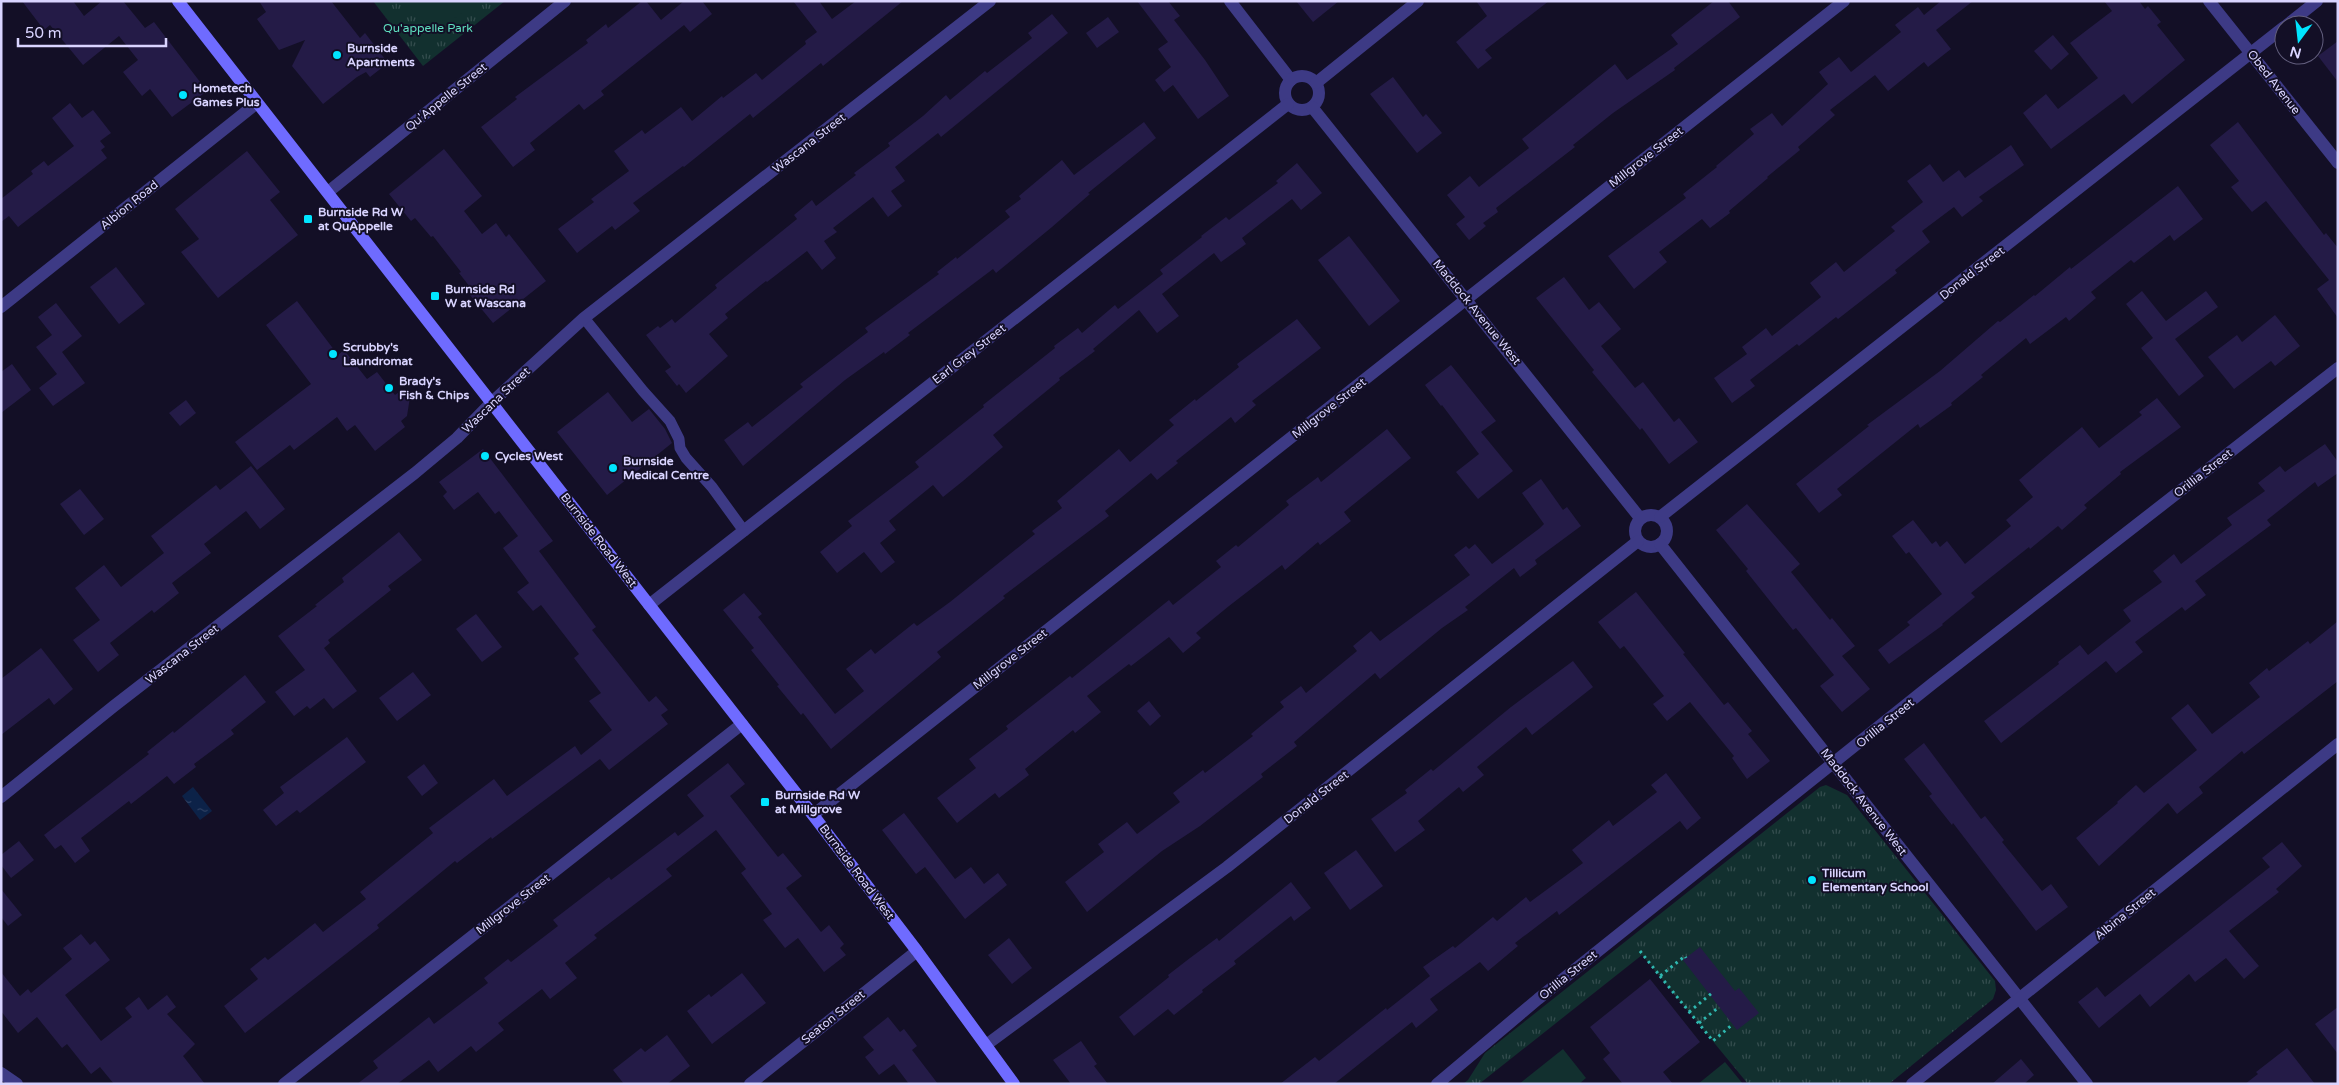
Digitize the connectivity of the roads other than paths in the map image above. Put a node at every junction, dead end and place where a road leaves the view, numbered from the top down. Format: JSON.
{"nodes":[{"id":1,"x":178,"y":1,"type":"edge"},
{"id":2,"x":565,"y":1,"type":"edge"},
{"id":3,"x":990,"y":1,"type":"edge"},
{"id":4,"x":1230,"y":1,"type":"edge"},
{"id":5,"x":1418,"y":1,"type":"edge"},
{"id":6,"x":1844,"y":1,"type":"edge"},
{"id":7,"x":2209,"y":1,"type":"edge"},
{"id":8,"x":2317,"y":1,"type":"edge"},
{"id":9,"x":2300,"y":15,"type":"edge"},
{"id":10,"x":2274,"y":35,"type":"edge"},
{"id":11,"x":2252,"y":54,"type":"junction"},
{"id":12,"x":1290,"y":80,"type":"junction"},
{"id":13,"x":1316,"y":83,"type":"junction"},
{"id":14,"x":257,"y":102,"type":"junction"},
{"id":15,"x":1288,"y":104,"type":"junction"},
{"id":16,"x":1312,"y":107,"type":"junction"},
{"id":17,"x":2338,"y":163,"type":"edge"},
{"id":18,"x":328,"y":192,"type":"junction"},
{"id":19,"x":1467,"y":300,"type":"junction"},
{"id":20,"x":1,"y":306,"type":"edge"},
{"id":21,"x":584,"y":318,"type":"junction"},
{"id":22,"x":2338,"y":368,"type":"edge"},
{"id":23,"x":491,"y":403,"type":"junction"},
{"id":24,"x":1660,"y":517,"type":"junction"},
{"id":25,"x":1640,"y":518,"type":"junction"},
{"id":26,"x":744,"y":531,"type":"junction"},
{"id":27,"x":1638,"y":541,"type":"junction"},
{"id":28,"x":1660,"y":544,"type":"junction"},
{"id":29,"x":649,"y":605,"type":"junction"},
{"id":30,"x":742,"y":724,"type":"junction"},
{"id":31,"x":2338,"y":744,"type":"edge"},
{"id":32,"x":1833,"y":764,"type":"junction"},
{"id":33,"x":1,"y":797,"type":"edge"},
{"id":34,"x":813,"y":815,"type":"junction"},
{"id":35,"x":917,"y":951,"type":"junction"},
{"id":36,"x":2018,"y":999,"type":"junction"},
{"id":37,"x":986,"y":1045,"type":"junction"},
{"id":38,"x":1,"y":1073,"type":"edge"},
{"id":39,"x":17,"y":1084,"type":"edge"},
{"id":40,"x":284,"y":1084,"type":"edge"},
{"id":41,"x":750,"y":1084,"type":"edge"},
{"id":42,"x":1014,"y":1084,"type":"edge"},
{"id":43,"x":1437,"y":1084,"type":"edge"},
{"id":44,"x":1912,"y":1084,"type":"edge"},
{"id":45,"x":2086,"y":1084,"type":"edge"}],
"edges":[{"from":1,"to":14,"type":"main road","name":"Burnside Road West"},
{"from":2,"to":18,"type":"street","name":"Qu'Appelle Street"},
{"from":3,"to":21,"type":"street","name":"Wascana Street"},
{"from":4,"to":12,"type":"street"},
{"from":5,"to":13,"type":"street"},
{"from":6,"to":19,"type":"street","name":"Millgrove Street"},
{"from":7,"to":11,"type":"street","name":"Obed Avenue"},
{"from":8,"to":9,"type":"street"},
{"from":10,"to":11,"type":"street","name":"Donald Street"},
{"from":11,"to":17,"type":"street","name":"Obed Avenue"},
{"from":11,"to":24,"type":"street","name":"Donald Street"},
{"from":12,"to":13,"type":"street"},
{"from":12,"to":15,"type":"street"},
{"from":13,"to":16,"type":"street"},
{"from":14,"to":18,"type":"main road","name":"Burnside Road West"},
{"from":14,"to":20,"type":"street","name":"Albion Road"},
{"from":15,"to":16,"type":"street"},
{"from":15,"to":26,"type":"street","name":"Earl Grey Street"},
{"from":16,"to":19,"type":"street","name":"Maddock Avenue West"},
{"from":18,"to":23,"type":"main road","name":"Burnside Road West"},
{"from":19,"to":25,"type":"street","name":"Maddock Avenue West"},
{"from":19,"to":34,"type":"street","name":"Millgrove Street"},
{"from":21,"to":23,"type":"street","name":"Wascana Street"},
{"from":21,"to":26,"type":"lane"},
{"from":22,"to":32,"type":"street","name":"Orillia Street"},
{"from":23,"to":29,"type":"main road","name":"Burnside Road West"},
{"from":23,"to":33,"type":"street","name":"Wascana Street"},
{"from":24,"to":25,"type":"street"},
{"from":24,"to":28,"type":"street"},
{"from":25,"to":27,"type":"street"},
{"from":26,"to":29,"type":"street","name":"Earl Grey Street"},
{"from":27,"to":28,"type":"street"},
{"from":27,"to":37,"type":"street","name":"Donald Street"},
{"from":28,"to":32,"type":"street","name":"Maddock Avenue West"},
{"from":29,"to":30,"type":"main road","name":"Burnside Road West"},
{"from":30,"to":34,"type":"main road","name":"Burnside Road West"},
{"from":30,"to":40,"type":"street","name":"Millgrove Street"},
{"from":31,"to":36,"type":"street","name":"Albina Street"},
{"from":32,"to":36,"type":"street","name":"Maddock Avenue West"},
{"from":32,"to":43,"type":"street","name":"Orillia Street"},
{"from":34,"to":35,"type":"main road","name":"Burnside Road West"},
{"from":35,"to":37,"type":"main road","name":"Burnside Road West"},
{"from":35,"to":41,"type":"street","name":"Seaton Street"},
{"from":36,"to":44,"type":"street","name":"Albina Street"},
{"from":36,"to":45,"type":"street","name":"Maddock Avenue West"},
{"from":37,"to":42,"type":"main road","name":"Burnside Road West"},
{"from":38,"to":39,"type":"street"}]}
